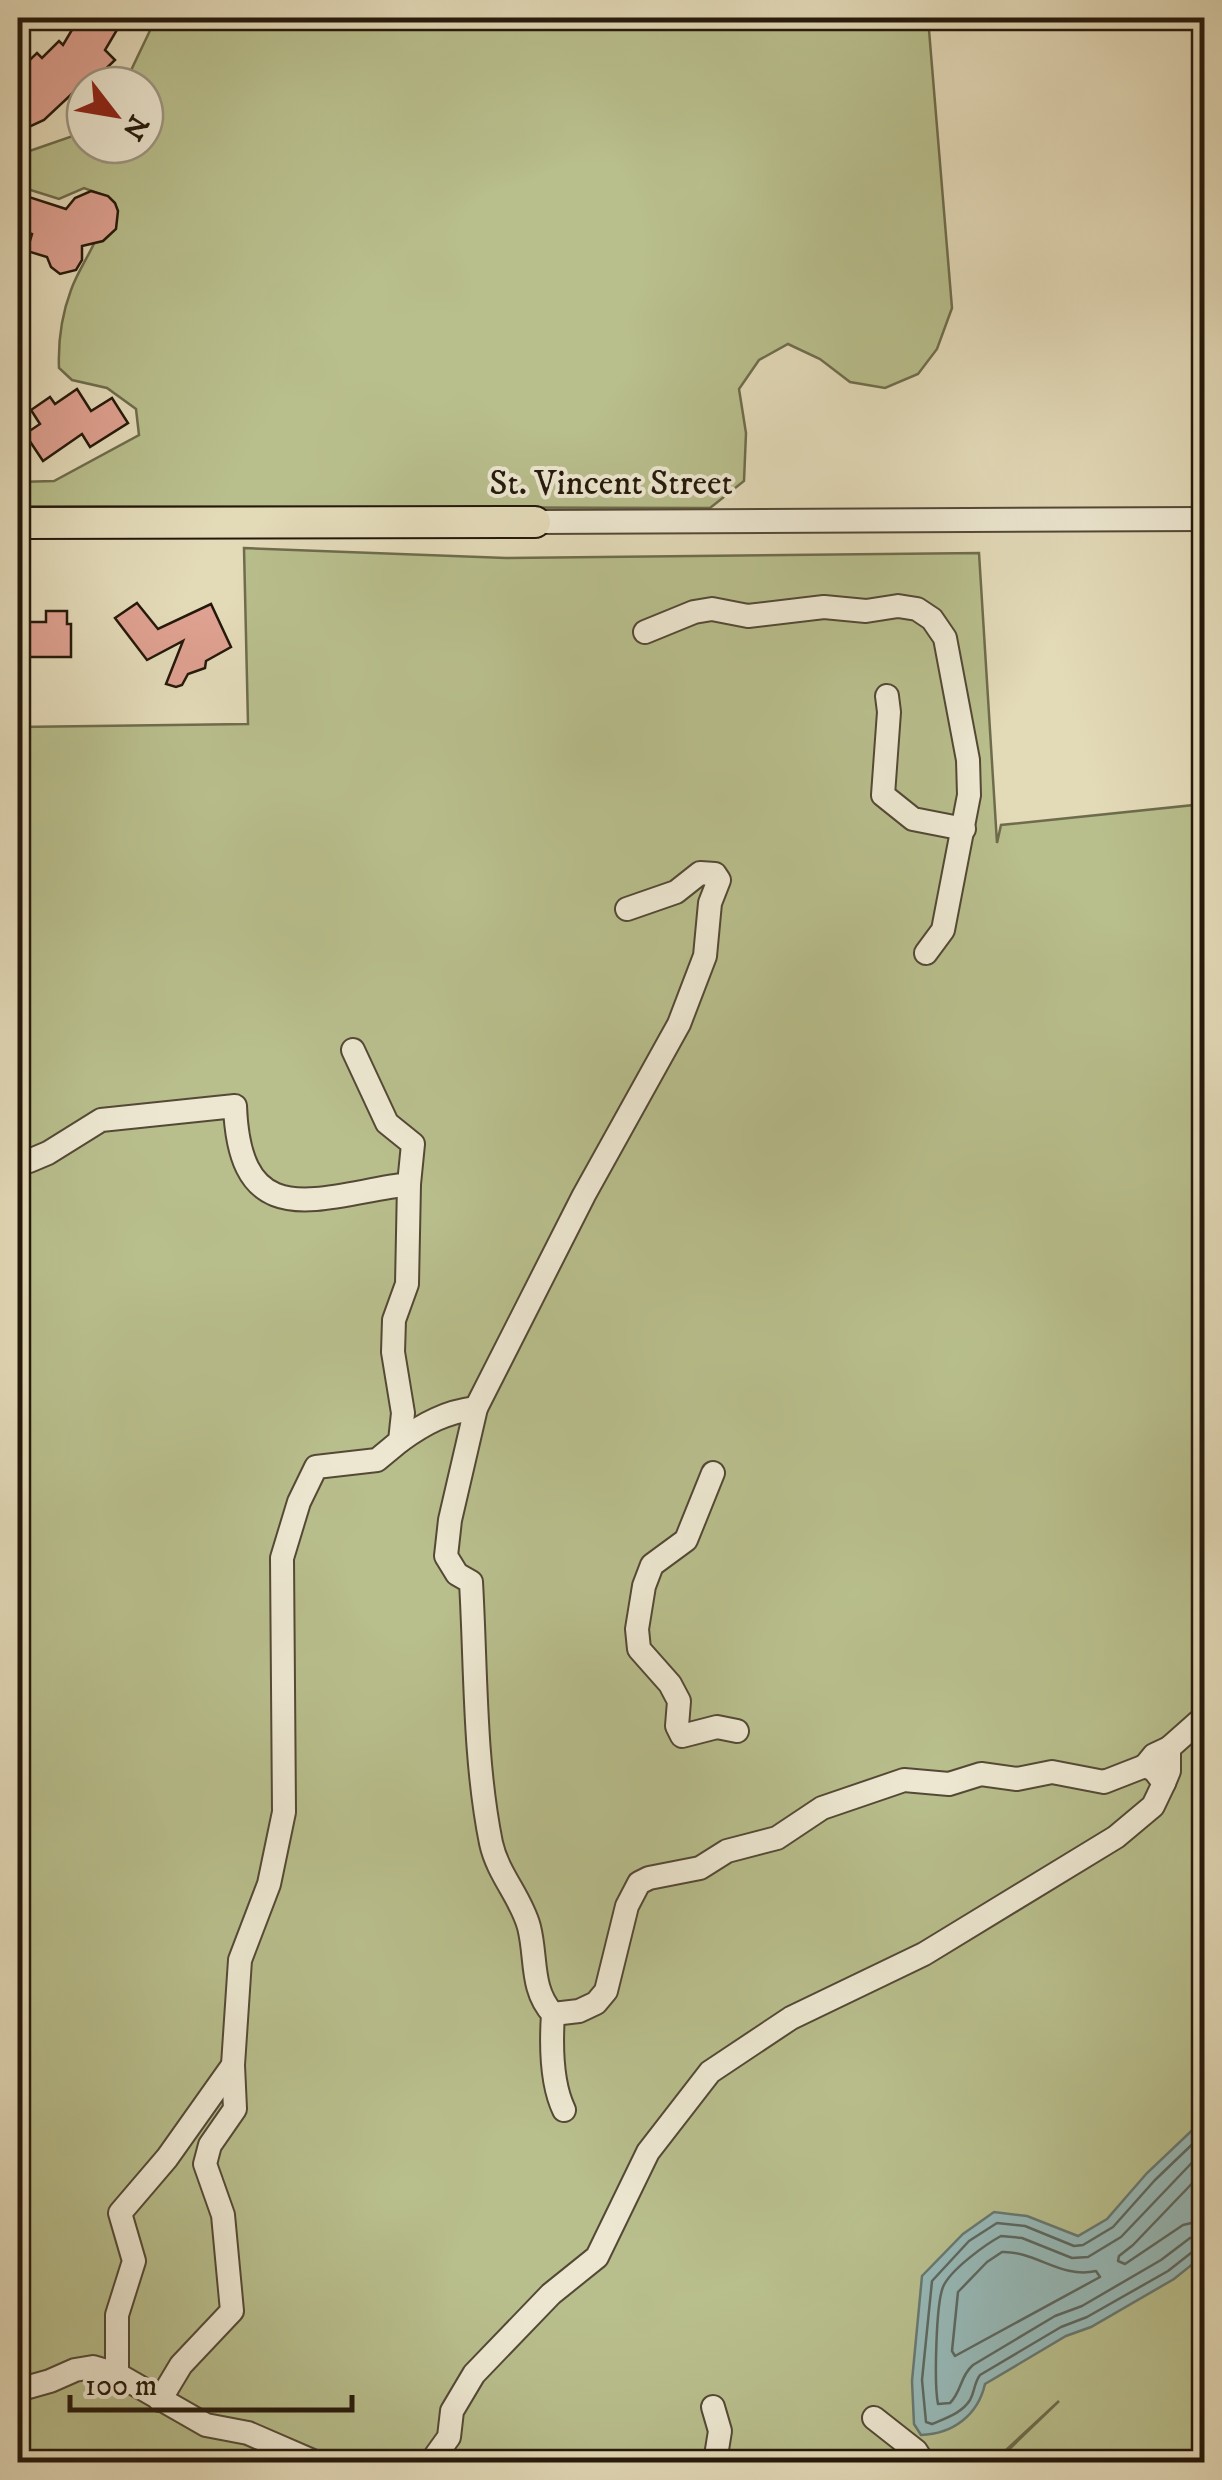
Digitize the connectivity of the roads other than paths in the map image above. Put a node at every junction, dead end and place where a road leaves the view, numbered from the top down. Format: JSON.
{"nodes":[{"id":1,"x":1204,"y":519,"type":"edge"},
{"id":2,"x":535,"y":522,"type":"joint"},
{"id":3,"x":18,"y":523,"type":"edge"},
{"id":4,"x":645,"y":632,"type":"dead end"},
{"id":5,"x":887,"y":696,"type":"dead end"},
{"id":6,"x":964,"y":829,"type":"junction"},
{"id":7,"x":628,"y":910,"type":"dead end"},
{"id":8,"x":926,"y":953,"type":"dead end"},
{"id":9,"x":353,"y":1050,"type":"dead end"},
{"id":10,"x":18,"y":1159,"type":"edge"},
{"id":11,"x":409,"y":1184,"type":"junction"},
{"id":12,"x":476,"y":1408,"type":"junction"},
{"id":13,"x":400,"y":1440,"type":"junction"},
{"id":14,"x":713,"y":1473,"type":"dead end"},
{"id":15,"x":1204,"y":1717,"type":"edge"},
{"id":16,"x":737,"y":1731,"type":"dead end"},
{"id":17,"x":1170,"y":1748,"type":"junction"},
{"id":18,"x":1146,"y":1766,"type":"junction"},
{"id":19,"x":1164,"y":1783,"type":"junction"},
{"id":20,"x":554,"y":2014,"type":"junction"},
{"id":21,"x":233,"y":2064,"type":"junction"},
{"id":22,"x":564,"y":2110,"type":"dead end"},
{"id":23,"x":117,"y":2374,"type":"junction"},
{"id":24,"x":18,"y":2390,"type":"edge"},
{"id":25,"x":160,"y":2400,"type":"junction"},
{"id":26,"x":713,"y":2408,"type":"dead end"},
{"id":27,"x":874,"y":2418,"type":"dead end"},
{"id":28,"x":315,"y":2462,"type":"edge"},
{"id":29,"x":430,"y":2462,"type":"edge"},
{"id":30,"x":715,"y":2462,"type":"edge"},
{"id":31,"x":923,"y":2462,"type":"edge"}],
"edges":[{"from":1,"to":2,"type":"street","name":"St. Vincent Street"},
{"from":2,"to":3,"type":"main road","name":"St. Vincent Street"},
{"from":4,"to":6,"type":"street"},
{"from":5,"to":6,"type":"street"},
{"from":6,"to":8,"type":"street"},
{"from":7,"to":12,"type":"street"},
{"from":9,"to":11,"type":"street"},
{"from":10,"to":11,"type":"street"},
{"from":11,"to":13,"type":"street"},
{"from":12,"to":13,"type":"street"},
{"from":12,"to":20,"type":"street"},
{"from":13,"to":21,"type":"street"},
{"from":14,"to":16,"type":"street"},
{"from":15,"to":17,"type":"street"},
{"from":17,"to":18,"type":"street"},
{"from":17,"to":19,"type":"street"},
{"from":18,"to":19,"type":"street"},
{"from":18,"to":20,"type":"street"},
{"from":19,"to":29,"type":"street"},
{"from":20,"to":22,"type":"street"},
{"from":21,"to":23,"type":"street"},
{"from":21,"to":25,"type":"street"},
{"from":23,"to":24,"type":"street"},
{"from":23,"to":25,"type":"street"},
{"from":25,"to":28,"type":"street"},
{"from":26,"to":30,"type":"street"},
{"from":27,"to":31,"type":"street"}]}
